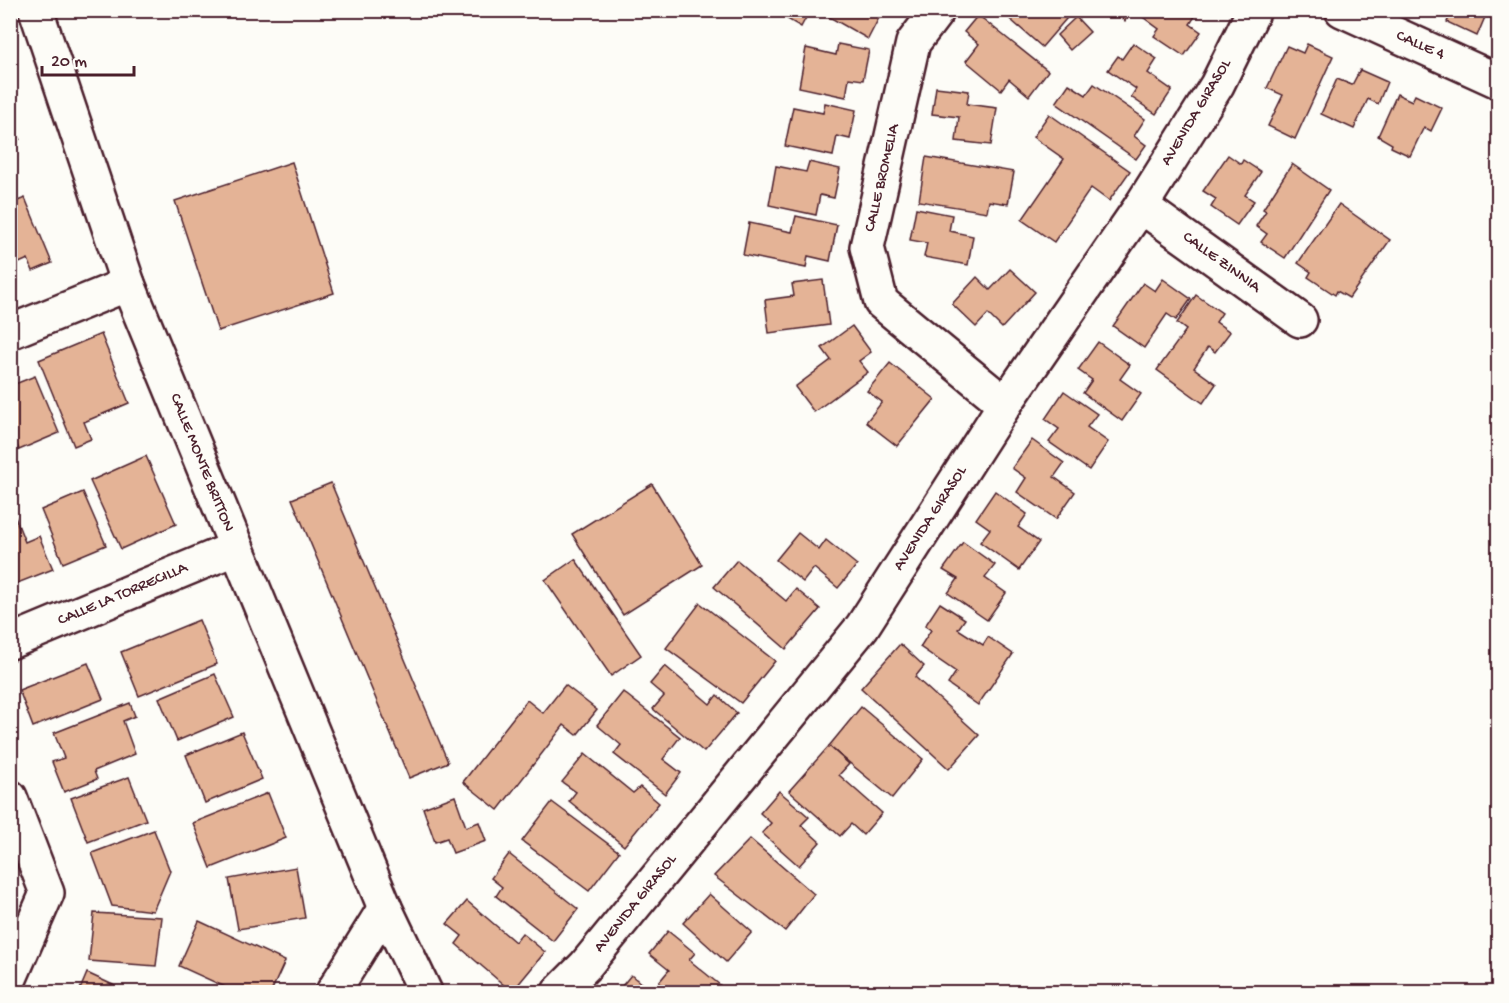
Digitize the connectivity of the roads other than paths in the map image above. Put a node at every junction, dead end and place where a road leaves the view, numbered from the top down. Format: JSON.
{"nodes":[{"id":1,"x":938,"y":10,"type":"edge"},
{"id":2,"x":1254,"y":10,"type":"edge"},
{"id":3,"x":1342,"y":10,"type":"edge"},
{"id":4,"x":28,"y":15,"type":"edge"},
{"id":5,"x":1498,"y":81,"type":"edge"},
{"id":6,"x":1141,"y":206,"type":"junction"},
{"id":7,"x":128,"y":284,"type":"junction"},
{"id":8,"x":1300,"y":320,"type":"dead end"},
{"id":9,"x":10,"y":332,"type":"edge"},
{"id":10,"x":1005,"y":404,"type":"junction"},
{"id":11,"x":236,"y":548,"type":"junction"},
{"id":12,"x":10,"y":642,"type":"edge"},
{"id":13,"x":10,"y":797,"type":"edge"},
{"id":14,"x":385,"y":908,"type":"junction"},
{"id":15,"x":10,"y":978,"type":"edge"},
{"id":16,"x":333,"y":993,"type":"edge"},
{"id":17,"x":425,"y":993,"type":"edge"},
{"id":18,"x":559,"y":993,"type":"edge"}],
"edges":[{"from":1,"to":10,"type":"street","name":"CALLE BROMELIA"},
{"from":2,"to":6,"type":"street","name":"AVENIDA GIRASOL"},
{"from":3,"to":5,"type":"street","name":"CALLE 4"},
{"from":4,"to":7,"type":"street","name":"CALLE MONTE BRITTON"},
{"from":6,"to":8,"type":"street","name":"CALLE ZINNIA"},
{"from":6,"to":10,"type":"street","name":"AVENIDA GIRASOL"},
{"from":7,"to":9,"type":"street"},
{"from":7,"to":11,"type":"street","name":"CALLE MONTE BRITTON"},
{"from":10,"to":18,"type":"street","name":"AVENIDA GIRASOL"},
{"from":11,"to":12,"type":"street","name":"CALLE LA TORRECILLA"},
{"from":11,"to":14,"type":"street","name":"CALLE MONTE BRITTON"},
{"from":13,"to":15,"type":"street"},
{"from":14,"to":16,"type":"street"},
{"from":14,"to":17,"type":"street","name":"CALLE MONTE BRITTON"}]}
